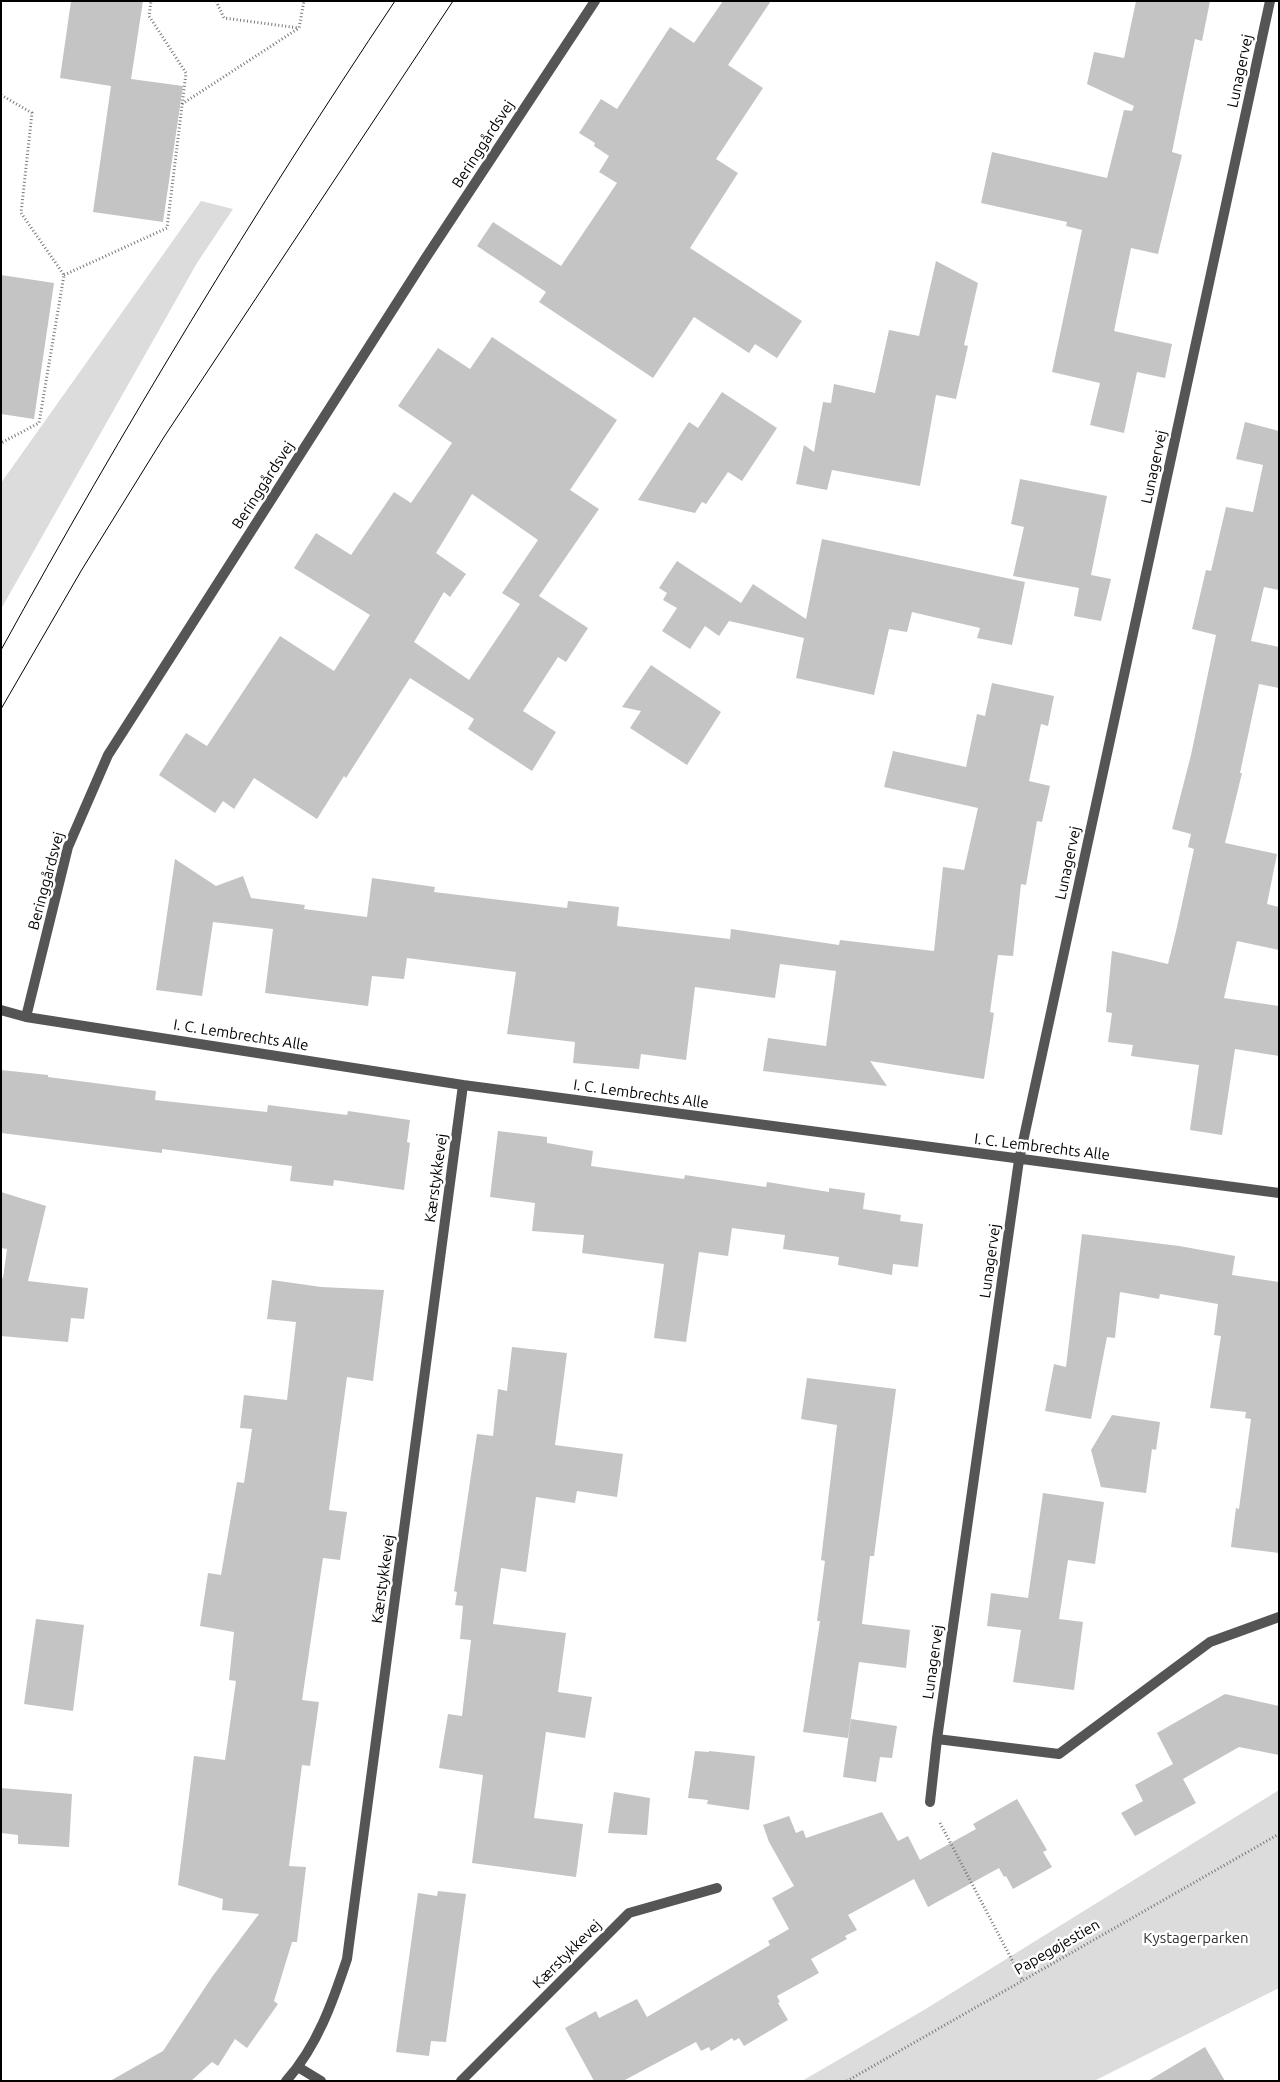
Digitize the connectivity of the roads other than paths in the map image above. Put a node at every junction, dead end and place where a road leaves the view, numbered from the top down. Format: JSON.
{"nodes":[{"id":1,"x":596,"y":1,"type":"edge"},
{"id":2,"x":1270,"y":1,"type":"edge"},
{"id":3,"x":1,"y":1010,"type":"edge"},
{"id":4,"x":26,"y":1017,"type":"junction"},
{"id":5,"x":463,"y":1085,"type":"junction"},
{"id":6,"x":1019,"y":1160,"type":"junction"},
{"id":7,"x":1279,"y":1193,"type":"edge"},
{"id":8,"x":1279,"y":1617,"type":"edge"},
{"id":9,"x":937,"y":1739,"type":"junction"},
{"id":10,"x":930,"y":1802,"type":"road end"},
{"id":11,"x":718,"y":1888,"type":"dead end"},
{"id":12,"x":298,"y":2067,"type":"junction"},
{"id":13,"x":286,"y":2081,"type":"edge"},
{"id":14,"x":321,"y":2081,"type":"edge"},
{"id":15,"x":460,"y":2081,"type":"edge"}],
"edges":[{"from":1,"to":4,"type":"street","name":"Beringgårdsvej"},
{"from":2,"to":6,"type":"street","name":"Lunagervej"},
{"from":3,"to":4,"type":"street","name":"I. C. Lembrechts Alle"},
{"from":4,"to":5,"type":"street","name":"I. C. Lembrechts Alle"},
{"from":5,"to":6,"type":"street","name":"I. C. Lembrechts Alle"},
{"from":5,"to":12,"type":"street","name":"Kærstykkevej"},
{"from":6,"to":7,"type":"street","name":"I. C. Lembrechts Alle"},
{"from":6,"to":9,"type":"street","name":"Lunagervej"},
{"from":8,"to":9,"type":"street"},
{"from":9,"to":10,"type":"street","name":"Lunagervej"},
{"from":11,"to":15,"type":"street","name":"Kærstykkevej"},
{"from":12,"to":13,"type":"street","name":"Kærstykkevej"},
{"from":12,"to":14,"type":"street"}]}
